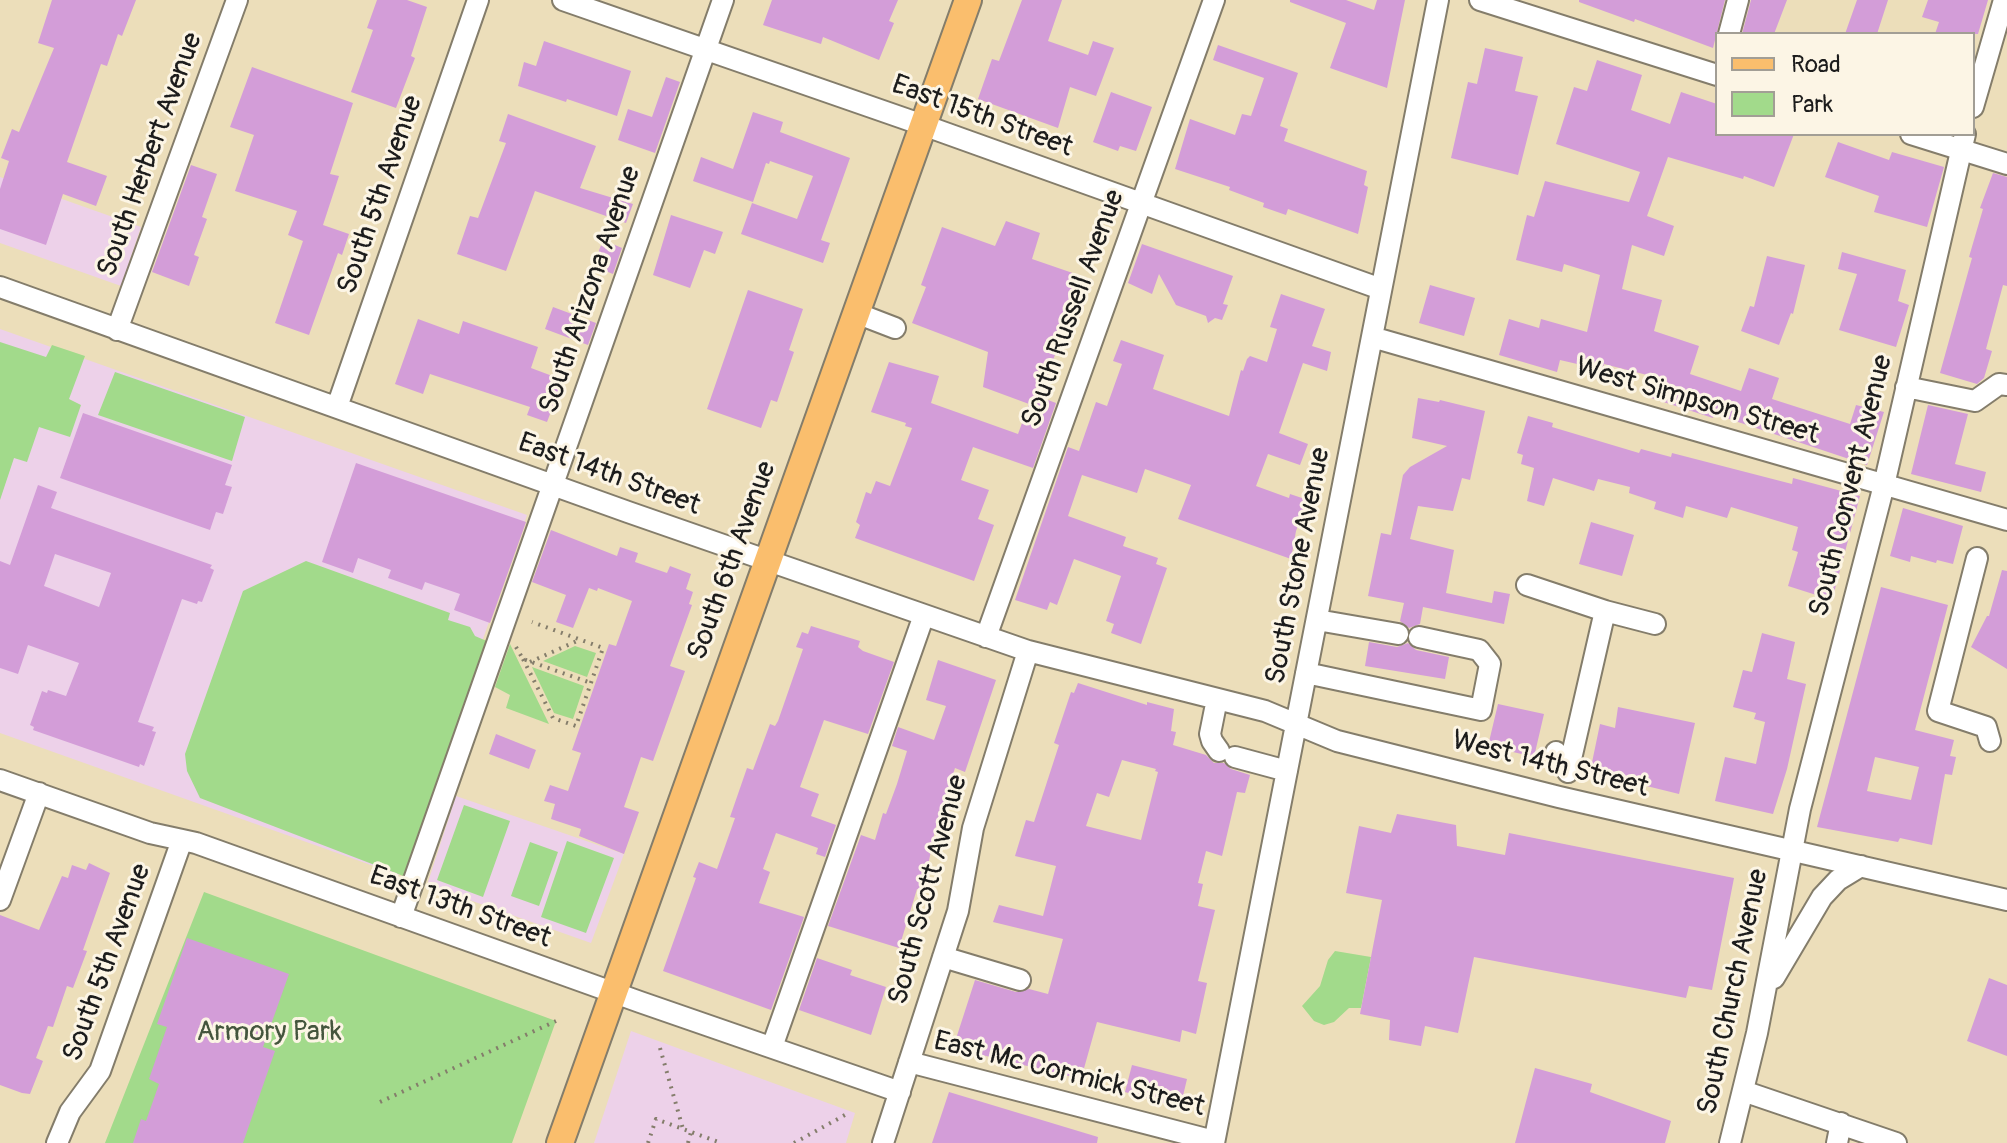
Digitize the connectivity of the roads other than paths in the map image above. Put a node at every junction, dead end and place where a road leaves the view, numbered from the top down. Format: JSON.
{"nodes":[{"id":1,"x":237,"y":0,"type":"edge"},
{"id":2,"x":478,"y":0,"type":"edge"},
{"id":3,"x":563,"y":0,"type":"edge"},
{"id":4,"x":723,"y":0,"type":"edge"},
{"id":5,"x":968,"y":0,"type":"edge"},
{"id":6,"x":1214,"y":0,"type":"edge"},
{"id":7,"x":1438,"y":0,"type":"edge"},
{"id":8,"x":1480,"y":0,"type":"edge"},
{"id":9,"x":1738,"y":0,"type":"edge"},
{"id":10,"x":2004,"y":0,"type":"edge"},
{"id":11,"x":1730,"y":32,"type":"edge"},
{"id":12,"x":706,"y":49,"type":"junction"},
{"id":13,"x":1715,"y":74,"type":"edge"},
{"id":14,"x":1975,"y":100,"type":"edge"},
{"id":15,"x":923,"y":125,"type":"junction"},
{"id":16,"x":1924,"y":136,"type":"edge"},
{"id":17,"x":1963,"y":142,"type":"edge"},
{"id":18,"x":2007,"y":164,"type":"edge"},
{"id":19,"x":1142,"y":204,"type":"junction"},
{"id":20,"x":0,"y":287,"type":"edge"},
{"id":21,"x":1381,"y":289,"type":"junction"},
{"id":22,"x":856,"y":313,"type":"junction"},
{"id":23,"x":895,"y":328,"type":"dead end"},
{"id":24,"x":117,"y":330,"type":"junction"},
{"id":25,"x":1372,"y":337,"type":"junction"},
{"id":26,"x":2007,"y":385,"type":"edge"},
{"id":27,"x":1906,"y":387,"type":"junction"},
{"id":28,"x":337,"y":407,"type":"junction"},
{"id":29,"x":553,"y":485,"type":"junction"},
{"id":30,"x":1884,"y":485,"type":"junction"},
{"id":31,"x":2007,"y":520,"type":"edge"},
{"id":32,"x":1977,"y":558,"type":"dead end"},
{"id":33,"x":767,"y":560,"type":"junction"},
{"id":34,"x":1527,"y":585,"type":"dead end"},
{"id":35,"x":1605,"y":611,"type":"junction"},
{"id":36,"x":924,"y":615,"type":"junction"},
{"id":37,"x":1317,"y":620,"type":"junction"},
{"id":38,"x":1655,"y":624,"type":"dead end"},
{"id":39,"x":1398,"y":634,"type":"dead end"},
{"id":40,"x":986,"y":637,"type":"junction"},
{"id":41,"x":1419,"y":637,"type":"dead end"},
{"id":42,"x":1028,"y":651,"type":"junction"},
{"id":43,"x":1306,"y":673,"type":"junction"},
{"id":44,"x":1217,"y":699,"type":"junction"},
{"id":45,"x":1297,"y":725,"type":"junction"},
{"id":46,"x":1990,"y":741,"type":"dead end"},
{"id":47,"x":1556,"y":752,"type":"dead end"},
{"id":48,"x":1287,"y":771,"type":"junction"},
{"id":49,"x":0,"y":780,"type":"edge"},
{"id":50,"x":39,"y":793,"type":"junction"},
{"id":51,"x":182,"y":840,"type":"junction"},
{"id":52,"x":1792,"y":851,"type":"junction"},
{"id":53,"x":1861,"y":866,"type":"junction"},
{"id":54,"x":0,"y":900,"type":"edge"},
{"id":55,"x":2007,"y":900,"type":"edge"},
{"id":56,"x":401,"y":917,"type":"junction"},
{"id":57,"x":943,"y":957,"type":"junction"},
{"id":58,"x":1020,"y":980,"type":"dead end"},
{"id":59,"x":614,"y":993,"type":"junction"},
{"id":60,"x":1764,"y":995,"type":"junction"},
{"id":61,"x":772,"y":1047,"type":"junction"},
{"id":62,"x":909,"y":1062,"type":"junction"},
{"id":63,"x":1743,"y":1091,"type":"junction"},
{"id":64,"x":900,"y":1092,"type":"junction"},
{"id":65,"x":1839,"y":1133,"type":"edge"},
{"id":66,"x":1214,"y":1142,"type":"edge"},
{"id":67,"x":57,"y":1143,"type":"edge"},
{"id":68,"x":560,"y":1143,"type":"edge"},
{"id":69,"x":883,"y":1143,"type":"edge"},
{"id":70,"x":1730,"y":1143,"type":"edge"},
{"id":71,"x":1896,"y":1143,"type":"edge"}],
"edges":[{"from":1,"to":24,"type":"street","name":"South Herbert Avenue"},
{"from":2,"to":28,"type":"street","name":"South 5th Avenue"},
{"from":3,"to":12,"type":"street","name":"East 15th Street"},
{"from":4,"to":12,"type":"street","name":"South Arizona Avenue"},
{"from":5,"to":15,"type":"main road","name":"South 6th Avenue"},
{"from":6,"to":19,"type":"street","name":"South Russell Avenue"},
{"from":7,"to":21,"type":"street","name":"South Stone Avenue"},
{"from":8,"to":13,"type":"street"},
{"from":9,"to":11,"type":"street"},
{"from":10,"to":14,"type":"street"},
{"from":12,"to":15,"type":"street","name":"East 15th Street"},
{"from":12,"to":29,"type":"street","name":"South Arizona Avenue"},
{"from":15,"to":19,"type":"street","name":"East 15th Street"},
{"from":15,"to":22,"type":"main road","name":"South 6th Avenue"},
{"from":16,"to":17,"type":"street"},
{"from":17,"to":18,"type":"street"},
{"from":17,"to":27,"type":"street","name":"South Convent Avenue"},
{"from":19,"to":21,"type":"street","name":"East 15th Street"},
{"from":19,"to":40,"type":"street","name":"South Russell Avenue"},
{"from":20,"to":24,"type":"street","name":"East 14th Street"},
{"from":21,"to":25,"type":"street","name":"South Stone Avenue"},
{"from":22,"to":23,"type":"street"},
{"from":22,"to":33,"type":"main road","name":"South 6th Avenue"},
{"from":24,"to":28,"type":"street","name":"East 14th Street"},
{"from":25,"to":30,"type":"street","name":"West Simpson Street"},
{"from":25,"to":37,"type":"street","name":"South Stone Avenue"},
{"from":26,"to":27,"type":"street"},
{"from":27,"to":30,"type":"street","name":"South Convent Avenue"},
{"from":28,"to":29,"type":"street","name":"East 14th Street"},
{"from":29,"to":33,"type":"street","name":"East 14th Street"},
{"from":29,"to":56,"type":"street","name":"South Arizona Avenue"},
{"from":30,"to":31,"type":"street","name":"West Simpson Street"},
{"from":30,"to":52,"type":"street","name":"South Convent Avenue"},
{"from":32,"to":46,"type":"street"},
{"from":33,"to":36,"type":"street","name":"East 14th Street"},
{"from":33,"to":59,"type":"main road","name":"South 6th Avenue"},
{"from":34,"to":35,"type":"street"},
{"from":35,"to":38,"type":"street"},
{"from":35,"to":47,"type":"street"},
{"from":36,"to":40,"type":"street","name":"East 14th Street"},
{"from":36,"to":61,"type":"street"},
{"from":37,"to":39,"type":"street"},
{"from":37,"to":43,"type":"street","name":"South Stone Avenue"},
{"from":40,"to":42,"type":"street","name":"East 14th Street"},
{"from":41,"to":43,"type":"street"},
{"from":42,"to":44,"type":"street","name":"East 14th Street"},
{"from":42,"to":57,"type":"street","name":"South Scott Avenue"},
{"from":43,"to":45,"type":"street","name":"South Stone Avenue"},
{"from":44,"to":45,"type":"street","name":"East 14th Street"},
{"from":44,"to":48,"type":"street"},
{"from":45,"to":48,"type":"street","name":"South Stone Avenue"},
{"from":45,"to":52,"type":"street","name":"West 14th Street"},
{"from":48,"to":66,"type":"street","name":"South Stone Avenue"},
{"from":49,"to":50,"type":"street","name":"East 13th Street"},
{"from":50,"to":51,"type":"street","name":"East 13th Street"},
{"from":50,"to":54,"type":"street"},
{"from":51,"to":56,"type":"street","name":"East 13th Street"},
{"from":51,"to":67,"type":"street","name":"South 5th Avenue"},
{"from":52,"to":53,"type":"street","name":"West 14th Street"},
{"from":52,"to":60,"type":"street","name":"South Church Avenue"},
{"from":53,"to":55,"type":"street","name":"West 14th Street"},
{"from":53,"to":60,"type":"street"},
{"from":56,"to":59,"type":"street","name":"East 13th Street"},
{"from":57,"to":58,"type":"street"},
{"from":57,"to":62,"type":"street","name":"South Scott Avenue"},
{"from":59,"to":61,"type":"street","name":"East 13th Street"},
{"from":59,"to":68,"type":"main road","name":"South 6th Avenue"},
{"from":60,"to":63,"type":"street","name":"South Church Avenue"},
{"from":61,"to":64,"type":"street","name":"East 13th Street"},
{"from":62,"to":64,"type":"street","name":"South Scott Avenue"},
{"from":62,"to":66,"type":"street","name":"East Mc Cormick Street"},
{"from":63,"to":65,"type":"street"},
{"from":63,"to":70,"type":"street","name":"South Church Avenue"},
{"from":64,"to":69,"type":"street","name":"South Scott Avenue"},
{"from":65,"to":71,"type":"street"}]}
